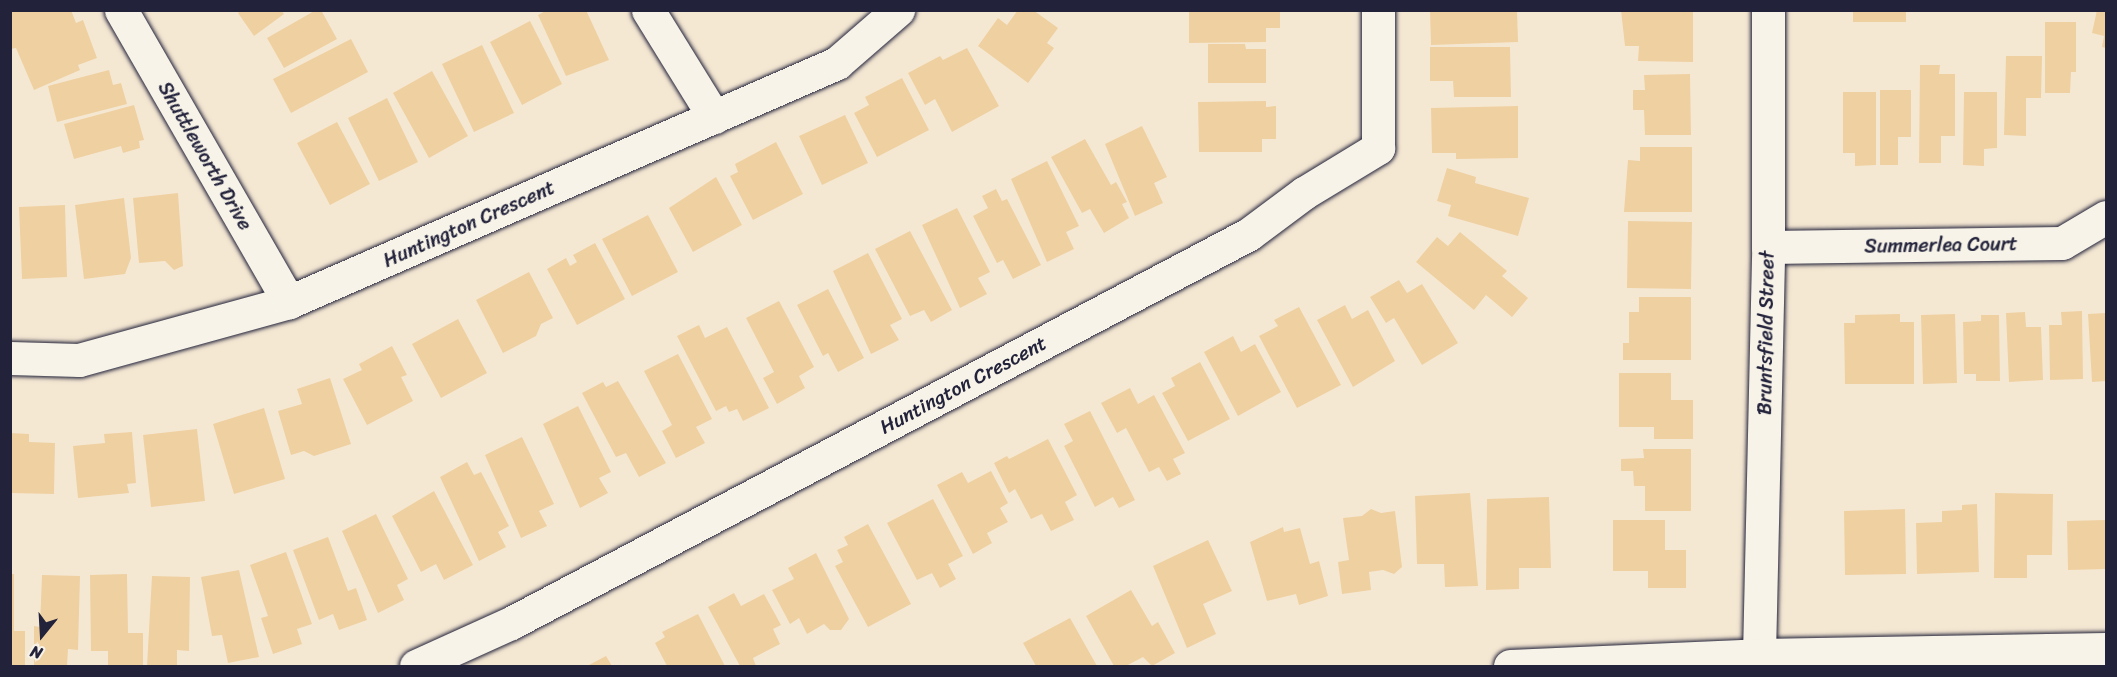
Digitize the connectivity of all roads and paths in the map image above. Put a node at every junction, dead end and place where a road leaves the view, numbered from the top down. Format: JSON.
{"nodes":[{"id":1,"x":121,"y":10,"type":"edge"},
{"id":2,"x":648,"y":10,"type":"edge"},
{"id":3,"x":898,"y":10,"type":"edge"},
{"id":4,"x":1378,"y":10,"type":"edge"},
{"id":5,"x":1768,"y":10,"type":"edge"},
{"id":6,"x":714,"y":117,"type":"junction"},
{"id":7,"x":2106,"y":217,"type":"edge"},
{"id":8,"x":1768,"y":247,"type":"junction"},
{"id":9,"x":289,"y":302,"type":"junction"},
{"id":10,"x":10,"y":358,"type":"edge"},
{"id":11,"x":2106,"y":649,"type":"edge"},
{"id":12,"x":1760,"y":656,"type":"junction"},
{"id":13,"x":416,"y":666,"type":"edge"},
{"id":14,"x":1510,"y":666,"type":"edge"}],
"edges":[{"from":1,"to":9,"type":"street","name":"Shuttleworth Drive"},
{"from":2,"to":6,"type":"street"},
{"from":3,"to":6,"type":"street","name":"Huntington Crescent"},
{"from":4,"to":13,"type":"street","name":"Huntington Crescent"},
{"from":5,"to":8,"type":"street","name":"Bruntsfield Street"},
{"from":6,"to":9,"type":"street","name":"Huntington Crescent"},
{"from":7,"to":8,"type":"street","name":"Summerlea Court"},
{"from":8,"to":12,"type":"street","name":"Bruntsfield Street"},
{"from":9,"to":10,"type":"street","name":"Huntington Crescent"},
{"from":11,"to":12,"type":"street"},
{"from":12,"to":14,"type":"street"}]}
